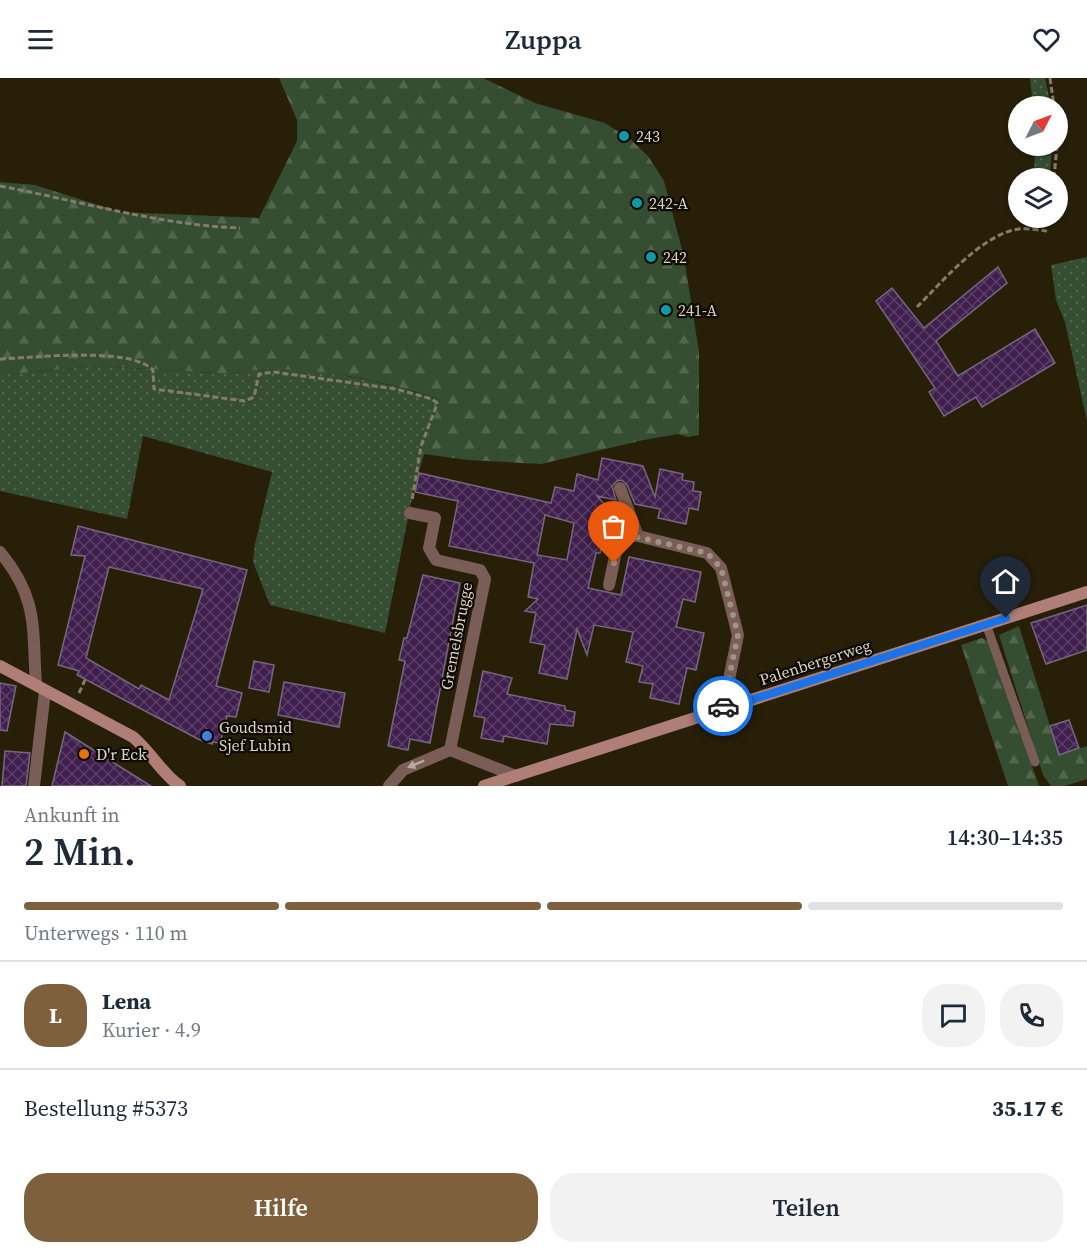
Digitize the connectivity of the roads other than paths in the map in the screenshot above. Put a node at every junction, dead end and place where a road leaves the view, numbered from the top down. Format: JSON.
{"nodes":[{"id":1,"x":620,"y":488,"type":"dead end"},
{"id":2,"x":410,"y":513,"type":"road end"},
{"id":3,"x":638,"y":536,"type":"junction"},
{"id":4,"x":0,"y":552,"type":"edge"},
{"id":5,"x":609,"y":585,"type":"dead end"},
{"id":6,"x":1087,"y":592,"type":"edge"},
{"id":7,"x":986,"y":624,"type":"junction"},
{"id":8,"x":0,"y":666,"type":"edge"},
{"id":9,"x":41,"y":688,"type":"junction"},
{"id":10,"x":723,"y":709,"type":"junction"},
{"id":11,"x":450,"y":750,"type":"junction"},
{"id":12,"x":1035,"y":762,"type":"dead end"},
{"id":13,"x":516,"y":776,"type":"junction"},
{"id":14,"x":34,"y":786,"type":"edge"},
{"id":15,"x":180,"y":786,"type":"edge"},
{"id":16,"x":389,"y":786,"type":"edge"},
{"id":17,"x":484,"y":786,"type":"edge"}],
"edges":[{"from":1,"to":3,"type":"street"},
{"from":2,"to":11,"type":"street","name":"Gremelsbrugge"},
{"from":3,"to":5,"type":"street"},
{"from":3,"to":10,"type":"street"},
{"from":4,"to":9,"type":"street"},
{"from":6,"to":7,"type":"street","name":"Palenbergerweg"},
{"from":7,"to":10,"type":"street","name":"Palenbergerweg"},
{"from":7,"to":12,"type":"lane"},
{"from":8,"to":9,"type":"street"},
{"from":9,"to":14,"type":"street"},
{"from":9,"to":15,"type":"street"},
{"from":10,"to":13,"type":"street","name":"Palenbergerweg"},
{"from":11,"to":13,"type":"street"},
{"from":11,"to":16,"type":"street","one_way":true},
{"from":13,"to":17,"type":"street","name":"Palenbergerweg"}]}
